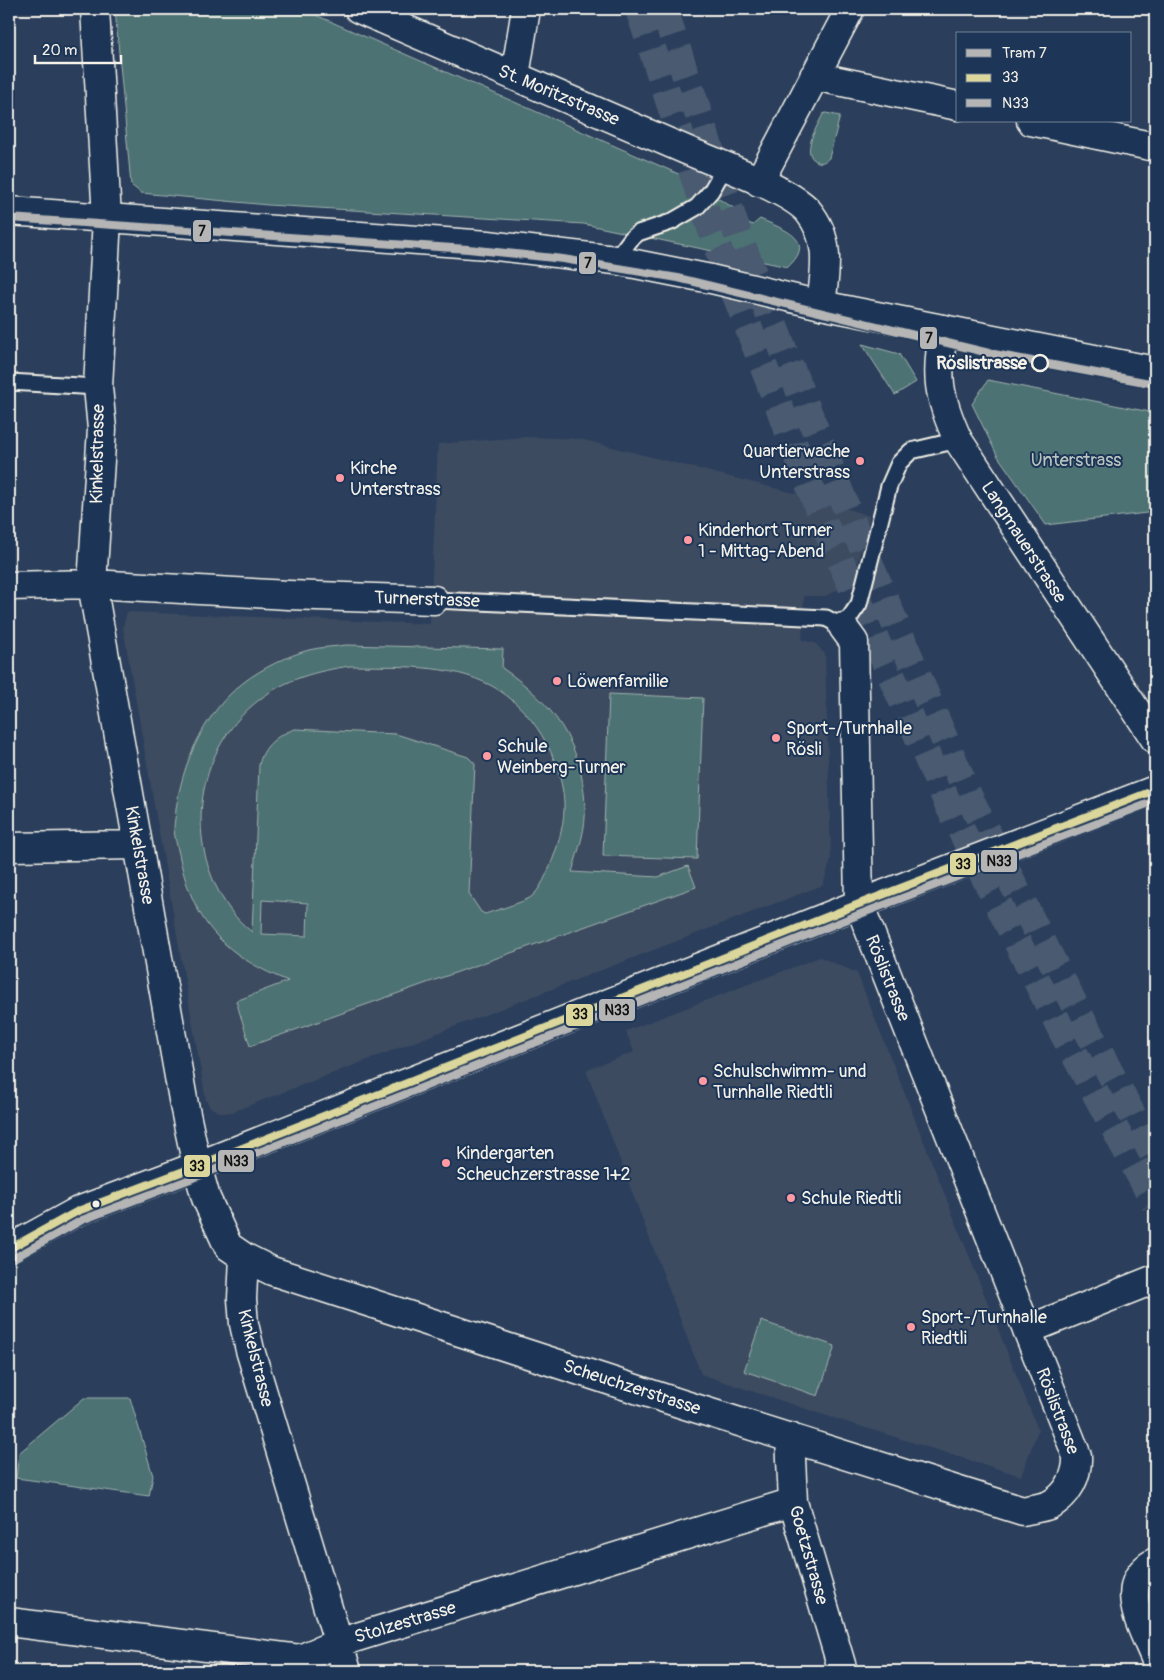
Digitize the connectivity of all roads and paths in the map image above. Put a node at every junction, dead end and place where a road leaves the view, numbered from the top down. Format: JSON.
{"nodes":[{"id":1,"x":95,"y":9,"type":"edge"},
{"id":2,"x":359,"y":9,"type":"edge"},
{"id":3,"x":526,"y":9,"type":"edge"},
{"id":4,"x":850,"y":9,"type":"edge"},
{"id":5,"x":515,"y":76,"type":"junction"},
{"id":6,"x":814,"y":76,"type":"junction"},
{"id":7,"x":956,"y":106,"type":"edge"},
{"id":8,"x":1036,"y":122,"type":"edge"},
{"id":9,"x":1155,"y":147,"type":"edge"},
{"id":10,"x":725,"y":167,"type":"junction"},
{"id":11,"x":759,"y":182,"type":"junction"},
{"id":12,"x":9,"y":211,"type":"edge"},
{"id":13,"x":107,"y":218,"type":"junction"},
{"id":14,"x":615,"y":260,"type":"junction"},
{"id":15,"x":821,"y":305,"type":"junction"},
{"id":16,"x":944,"y":328,"type":"junction"},
{"id":17,"x":1155,"y":371,"type":"edge"},
{"id":18,"x":9,"y":382,"type":"edge"},
{"id":19,"x":98,"y":387,"type":"junction"},
{"id":20,"x":958,"y":440,"type":"junction"},
{"id":21,"x":92,"y":584,"type":"junction"},
{"id":22,"x":9,"y":586,"type":"edge"},
{"id":23,"x":434,"y":600,"type":"joint"},
{"id":24,"x":842,"y":627,"type":"junction"},
{"id":25,"x":1152,"y":726,"type":"edge"},
{"id":26,"x":1155,"y":790,"type":"edge"},
{"id":27,"x":138,"y":845,"type":"junction"},
{"id":28,"x":9,"y":847,"type":"edge"},
{"id":29,"x":858,"y":904,"type":"junction"},
{"id":30,"x":197,"y":1166,"type":"junction"},
{"id":31,"x":9,"y":1249,"type":"edge"},
{"id":32,"x":244,"y":1257,"type":"junction"},
{"id":33,"x":1155,"y":1279,"type":"edge"},
{"id":34,"x":1028,"y":1330,"type":"junction"},
{"id":35,"x":790,"y":1437,"type":"junction"},
{"id":36,"x":793,"y":1502,"type":"junction"},
{"id":37,"x":1023,"y":1511,"type":"joint"},
{"id":38,"x":1155,"y":1562,"type":"edge"},
{"id":39,"x":9,"y":1622,"type":"edge"},
{"id":40,"x":338,"y":1643,"type":"junction"},
{"id":41,"x":1155,"y":1658,"type":"edge"},
{"id":42,"x":347,"y":1671,"type":"edge"},
{"id":43,"x":843,"y":1671,"type":"edge"}],
"edges":[{"from":1,"to":13,"type":"street","name":"Kinkelstrasse"},
{"from":2,"to":5,"type":"street","name":"St. Moritzstrasse"},
{"from":3,"to":5,"type":"street"},
{"from":4,"to":6,"type":"street"},
{"from":5,"to":10,"type":"street","name":"St. Moritzstrasse"},
{"from":6,"to":7,"type":"street"},
{"from":6,"to":11,"type":"street"},
{"from":8,"to":9,"type":"street"},
{"from":10,"to":11,"type":"street","name":"St. Moritzstrasse"},
{"from":10,"to":14,"type":"lane"},
{"from":11,"to":15,"type":"street"},
{"from":12,"to":13,"type":"street"},
{"from":13,"to":14,"type":"street"},
{"from":13,"to":19,"type":"street","name":"Kinkelstrasse"},
{"from":14,"to":15,"type":"street"},
{"from":15,"to":16,"type":"street"},
{"from":16,"to":17,"type":"street"},
{"from":16,"to":20,"type":"street","name":"Langmauerstrasse"},
{"from":18,"to":19,"type":"lane"},
{"from":19,"to":21,"type":"street","name":"Kinkelstrasse"},
{"from":20,"to":24,"type":"lane"},
{"from":20,"to":25,"type":"street","name":"Langmauerstrasse"},
{"from":21,"to":22,"type":"street","name":"Turnerstrasse"},
{"from":21,"to":23,"type":"street","name":"Turnerstrasse"},
{"from":21,"to":27,"type":"street","name":"Kinkelstrasse"},
{"from":23,"to":24,"type":"lane","name":"Turnerstrasse"},
{"from":24,"to":29,"type":"street","name":"Röslistrasse"},
{"from":26,"to":29,"type":"street"},
{"from":27,"to":28,"type":"street"},
{"from":27,"to":30,"type":"street","name":"Kinkelstrasse"},
{"from":29,"to":30,"type":"street"},
{"from":29,"to":34,"type":"street","name":"Röslistrasse"},
{"from":30,"to":31,"type":"street"},
{"from":30,"to":32,"type":"street","name":"Kinkelstrasse"},
{"from":32,"to":35,"type":"street","name":"Scheuchzerstrasse"},
{"from":32,"to":40,"type":"street","name":"Kinkelstrasse"},
{"from":33,"to":34,"type":"street"},
{"from":34,"to":37,"type":"street","name":"Röslistrasse"},
{"from":35,"to":36,"type":"street","name":"Goetzstrasse"},
{"from":35,"to":37,"type":"street","name":"Scheuchzerstrasse"},
{"from":36,"to":40,"type":"street","name":"Stolzestrasse"},
{"from":36,"to":43,"type":"street","name":"Goetzstrasse"},
{"from":38,"to":41,"type":"street"},
{"from":39,"to":40,"type":"street","name":"Stolzestrasse"},
{"from":40,"to":42,"type":"street","name":"Kinkelstrasse"}]}
